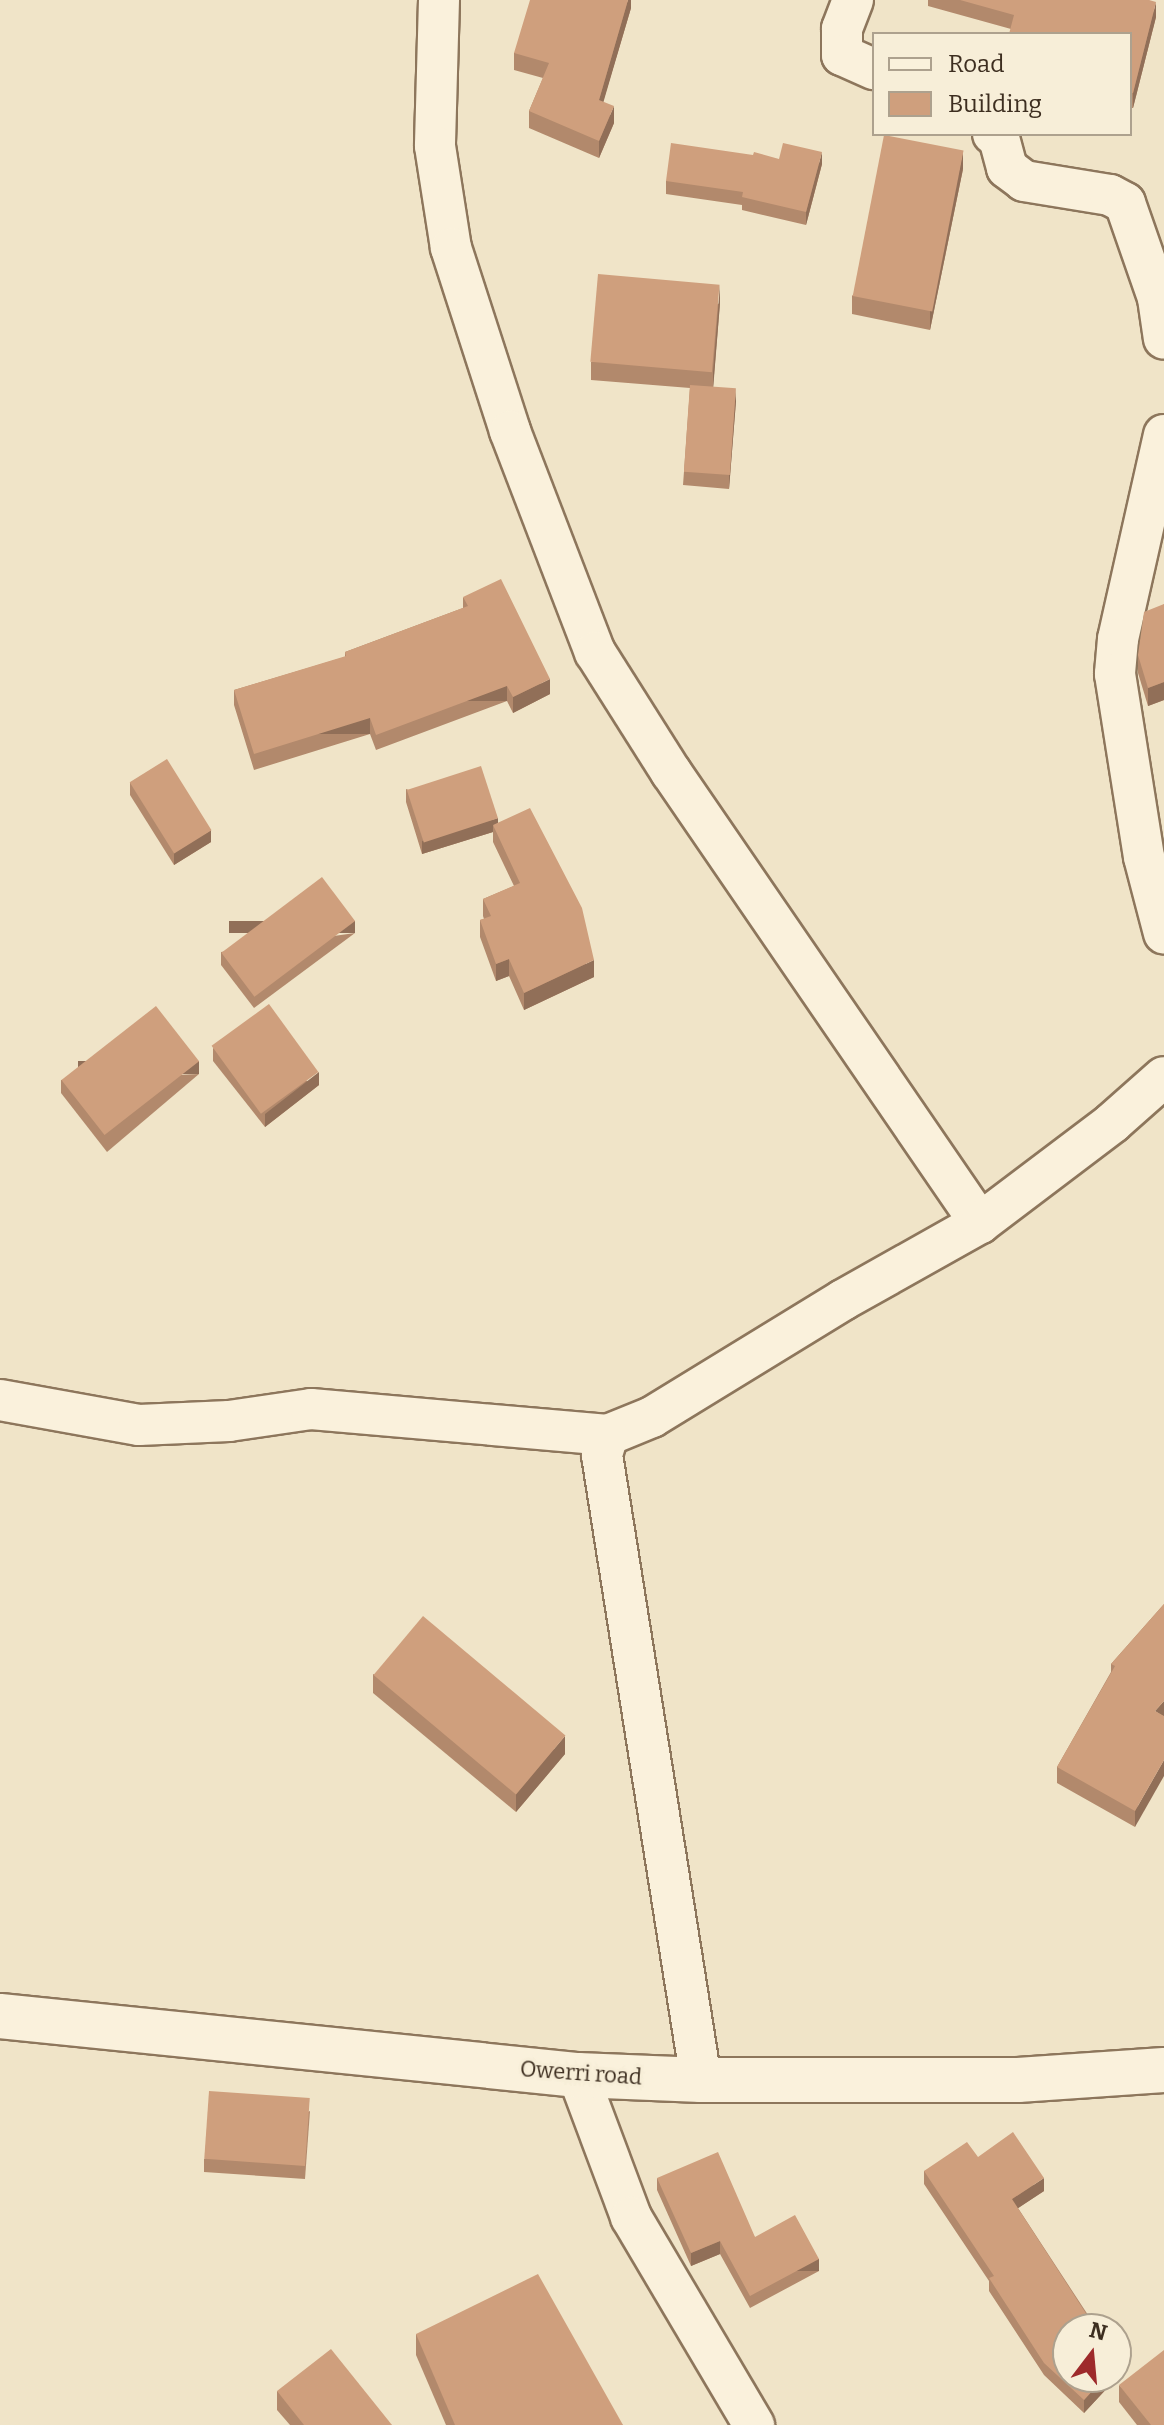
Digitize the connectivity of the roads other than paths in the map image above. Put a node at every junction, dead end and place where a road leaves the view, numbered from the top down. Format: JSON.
{"nodes":[{"id":1,"x":439,"y":0,"type":"edge"},
{"id":2,"x":853,"y":0,"type":"edge"},
{"id":3,"x":872,"y":68,"type":"edge"},
{"id":4,"x":996,"y":136,"type":"edge"},
{"id":5,"x":1164,"y":339,"type":"edge"},
{"id":6,"x":1164,"y":435,"type":"edge"},
{"id":7,"x":1164,"y":933,"type":"edge"},
{"id":8,"x":1164,"y":1077,"type":"edge"},
{"id":9,"x":980,"y":1223,"type":"junction"},
{"id":10,"x":0,"y":1400,"type":"edge"},
{"id":11,"x":608,"y":1435,"type":"junction"},
{"id":12,"x":0,"y":2016,"type":"edge"},
{"id":13,"x":1164,"y":2070,"type":"edge"},
{"id":14,"x":578,"y":2075,"type":"junction"},
{"id":15,"x":701,"y":2080,"type":"junction"},
{"id":16,"x":754,"y":2425,"type":"edge"}],
"edges":[{"from":1,"to":9,"type":"street"},
{"from":2,"to":3,"type":"street"},
{"from":4,"to":5,"type":"street"},
{"from":6,"to":7,"type":"street"},
{"from":8,"to":9,"type":"street"},
{"from":9,"to":11,"type":"street"},
{"from":10,"to":11,"type":"street"},
{"from":11,"to":15,"type":"street"},
{"from":12,"to":14,"type":"main road","name":"Owerri road"},
{"from":13,"to":15,"type":"main road","name":"Owerri road"},
{"from":14,"to":15,"type":"main road","name":"Owerri road"},
{"from":14,"to":16,"type":"street"}]}
